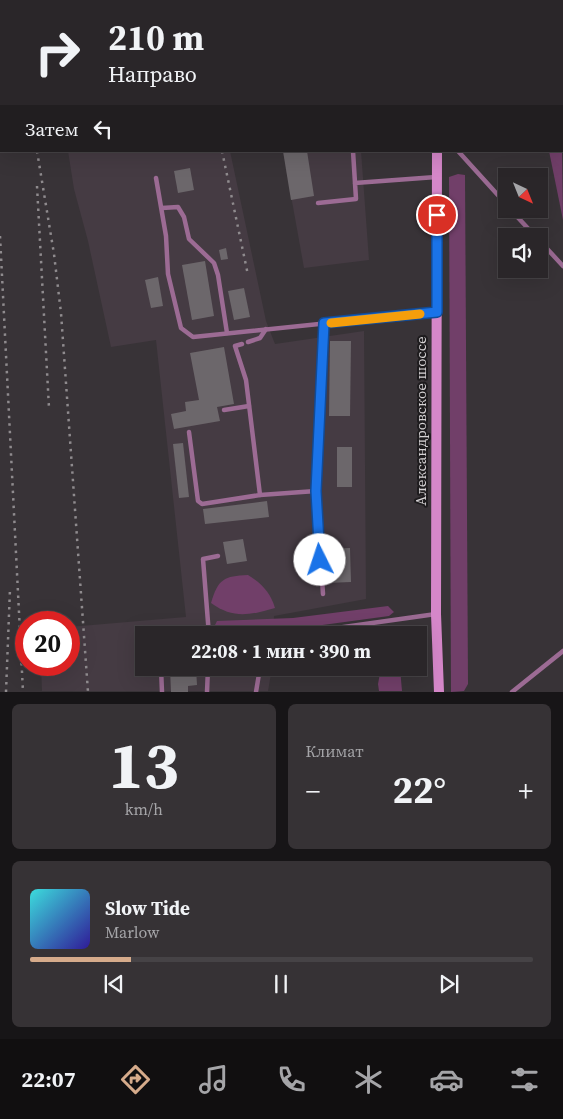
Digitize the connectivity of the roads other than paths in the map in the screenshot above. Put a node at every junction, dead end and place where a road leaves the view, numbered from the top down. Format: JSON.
{"nodes":[{"id":1,"x":353,"y":152,"type":"edge"},
{"id":2,"x":437,"y":152,"type":"edge"},
{"id":3,"x":459,"y":152,"type":"edge"},
{"id":4,"x":437,"y":176,"type":"junction"},
{"id":5,"x":156,"y":178,"type":"dead end"},
{"id":6,"x":355,"y":183,"type":"junction"},
{"id":7,"x":498,"y":195,"type":"edge"},
{"id":8,"x":318,"y":203,"type":"dead end"},
{"id":9,"x":162,"y":208,"type":"junction"},
{"id":10,"x":519,"y":218,"type":"edge"},
{"id":11,"x":528,"y":228,"type":"edge"},
{"id":12,"x":548,"y":250,"type":"edge"},
{"id":13,"x":563,"y":266,"type":"edge"},
{"id":14,"x":437,"y":312,"type":"junction"},
{"id":15,"x":324,"y":323,"type":"junction"},
{"id":16,"x":266,"y":329,"type":"junction"},
{"id":17,"x":227,"y":333,"type":"junction"},
{"id":18,"x":248,"y":342,"type":"dead end"},
{"id":19,"x":242,"y":344,"type":"dead end"},
{"id":20,"x":249,"y":406,"type":"junction"},
{"id":21,"x":224,"y":410,"type":"dead end"},
{"id":22,"x":189,"y":432,"type":"dead end"},
{"id":23,"x":316,"y":491,"type":"junction"},
{"id":24,"x":260,"y":495,"type":"junction"},
{"id":25,"x":218,"y":556,"type":"dead end"},
{"id":26,"x":323,"y":594,"type":"dead end"},
{"id":27,"x":436,"y":614,"type":"junction"},
{"id":28,"x":208,"y":626,"type":"edge"},
{"id":29,"x":363,"y":626,"type":"edge"},
{"id":30,"x":563,"y":652,"type":"edge"},
{"id":31,"x":161,"y":676,"type":"edge"},
{"id":32,"x":208,"y":676,"type":"edge"},
{"id":33,"x":259,"y":676,"type":"edge"},
{"id":34,"x":162,"y":692,"type":"edge"},
{"id":35,"x":207,"y":692,"type":"edge"},
{"id":36,"x":256,"y":692,"type":"edge"},
{"id":37,"x":439,"y":692,"type":"edge"},
{"id":38,"x":512,"y":692,"type":"edge"}],
"edges":[{"from":1,"to":6,"type":"lane"},
{"from":2,"to":4,"type":"main road","name":"Александровское шоссе"},
{"from":3,"to":7,"type":"lane"},
{"from":4,"to":6,"type":"lane"},
{"from":4,"to":14,"type":"main road","name":"Александровское шоссе"},
{"from":5,"to":9,"type":"lane"},
{"from":6,"to":8,"type":"lane"},
{"from":9,"to":17,"type":"lane"},
{"from":9,"to":17,"type":"lane"},
{"from":10,"to":11,"type":"lane"},
{"from":12,"to":13,"type":"lane"},
{"from":14,"to":15,"type":"lane"},
{"from":14,"to":27,"type":"main road","name":"Александровское шоссе"},
{"from":15,"to":16,"type":"lane"},
{"from":15,"to":23,"type":"lane"},
{"from":16,"to":17,"type":"lane"},
{"from":16,"to":18,"type":"lane"},
{"from":19,"to":20,"type":"lane"},
{"from":20,"to":21,"type":"lane"},
{"from":20,"to":24,"type":"lane"},
{"from":22,"to":24,"type":"lane"},
{"from":23,"to":24,"type":"lane"},
{"from":23,"to":26,"type":"lane"},
{"from":25,"to":28,"type":"lane"},
{"from":27,"to":29,"type":"lane"},
{"from":27,"to":37,"type":"main road","name":"Александровское шоссе"},
{"from":30,"to":38,"type":"lane"},
{"from":31,"to":34,"type":"lane"},
{"from":32,"to":35,"type":"lane"},
{"from":33,"to":36,"type":"lane"}]}
